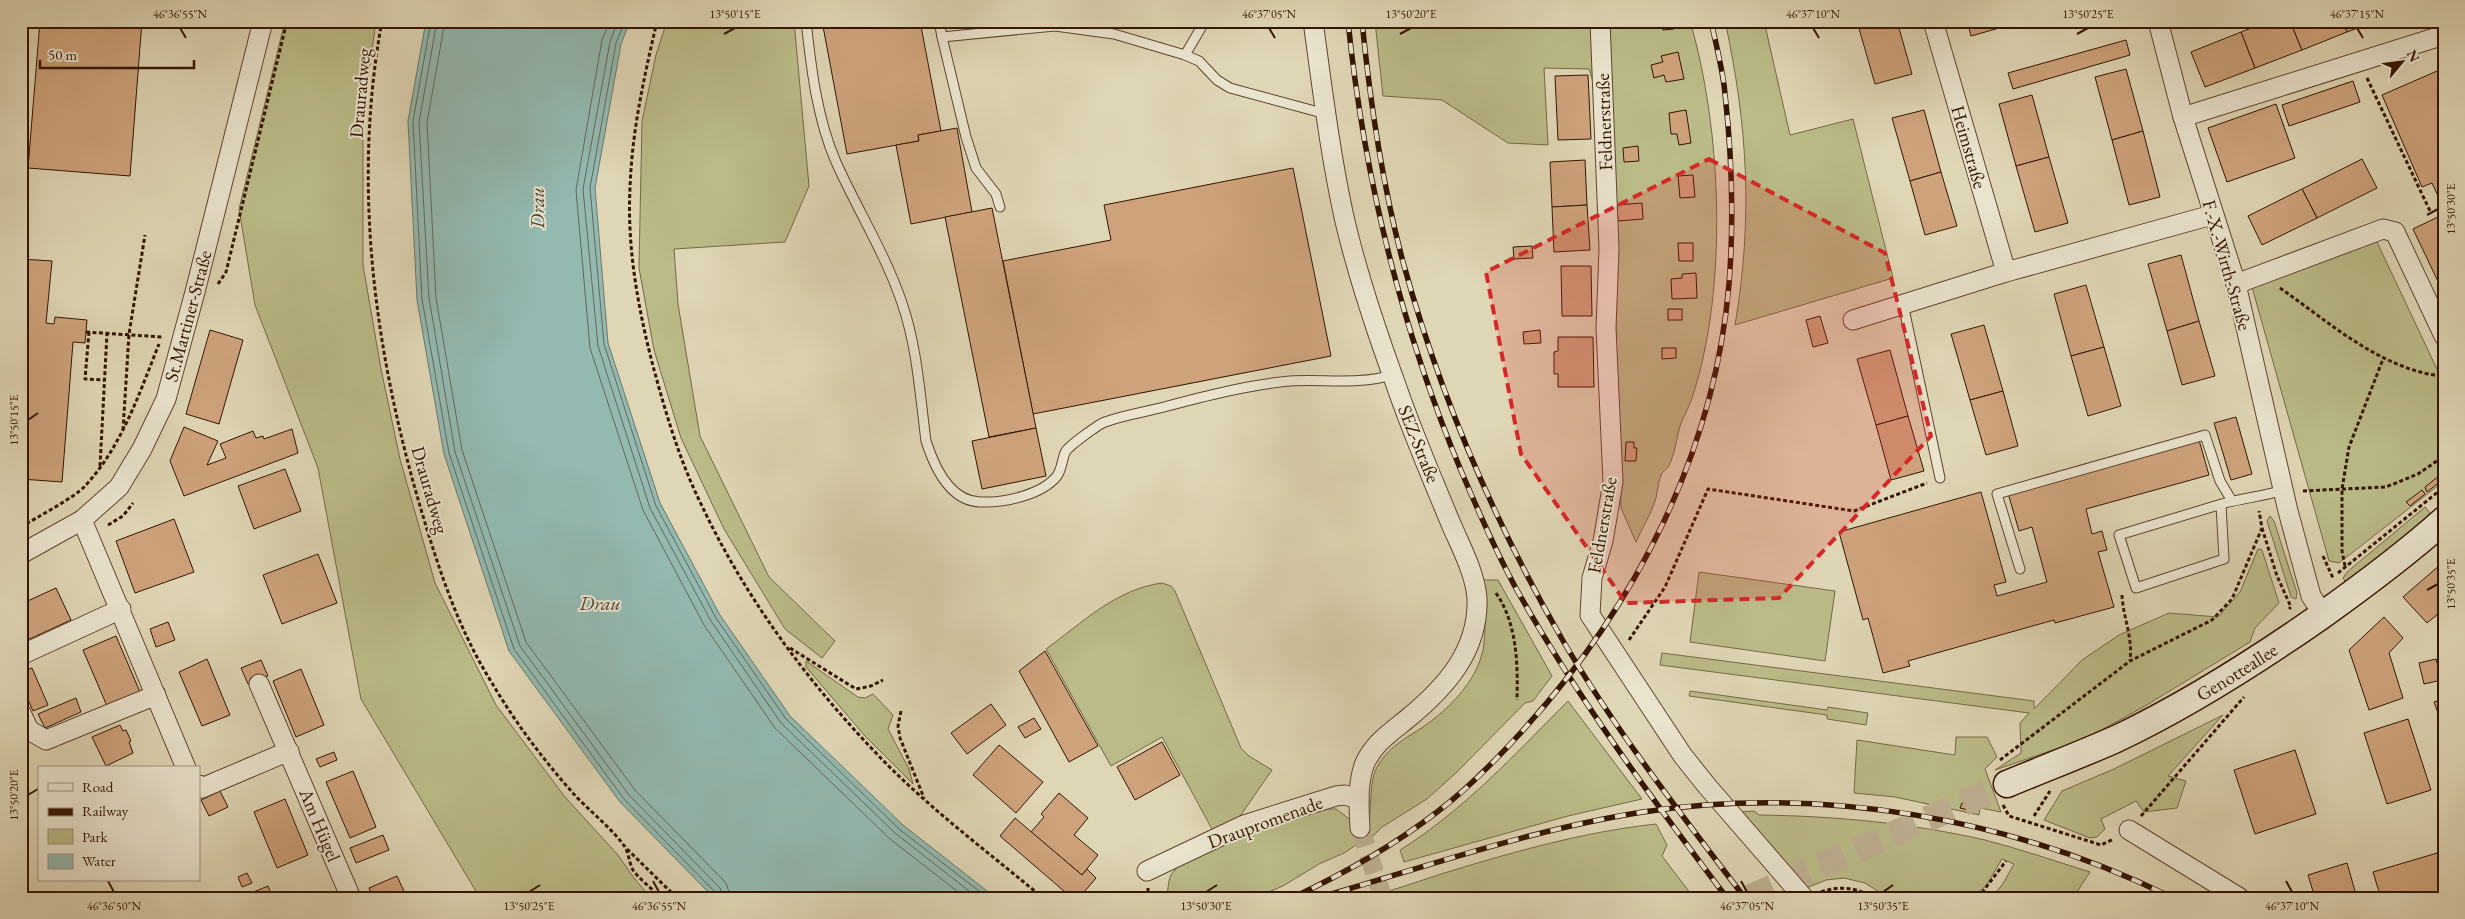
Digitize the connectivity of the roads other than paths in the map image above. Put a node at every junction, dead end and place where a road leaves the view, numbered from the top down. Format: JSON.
{"nodes":[{"id":1,"x":263,"y":21,"type":"edge"},
{"id":2,"x":806,"y":21,"type":"edge"},
{"id":3,"x":939,"y":21,"type":"edge"},
{"id":4,"x":1205,"y":21,"type":"edge"},
{"id":5,"x":1313,"y":21,"type":"edge"},
{"id":6,"x":1600,"y":21,"type":"edge"},
{"id":7,"x":1933,"y":21,"type":"edge"},
{"id":8,"x":2158,"y":21,"type":"edge"},
{"id":9,"x":2444,"y":35,"type":"edge"},
{"id":10,"x":942,"y":37,"type":"junction"},
{"id":11,"x":1185,"y":55,"type":"junction"},
{"id":12,"x":1326,"y":114,"type":"junction"},
{"id":13,"x":2183,"y":117,"type":"junction"},
{"id":14,"x":1000,"y":208,"type":"dead end"},
{"id":15,"x":2212,"y":215,"type":"junction"},
{"id":16,"x":2006,"y":272,"type":"junction"},
{"id":17,"x":2236,"y":284,"type":"junction"},
{"id":18,"x":1903,"y":304,"type":"junction"},
{"id":19,"x":1853,"y":320,"type":"dead end"},
{"id":20,"x":2444,"y":336,"type":"edge"},
{"id":21,"x":1392,"y":375,"type":"junction"},
{"id":22,"x":1940,"y":478,"type":"road end"},
{"id":23,"x":2284,"y":490,"type":"junction"},
{"id":24,"x":2232,"y":502,"type":"junction"},
{"id":25,"x":2221,"y":505,"type":"junction"},
{"id":26,"x":82,"y":520,"type":"junction"},
{"id":27,"x":2444,"y":520,"type":"edge"},
{"id":28,"x":21,"y":554,"type":"edge"},
{"id":29,"x":2020,"y":569,"type":"dead end"},
{"id":30,"x":121,"y":609,"type":"junction"},
{"id":31,"x":2323,"y":614,"type":"junction"},
{"id":32,"x":21,"y":655,"type":"edge"},
{"id":33,"x":260,"y":684,"type":"dead end"},
{"id":34,"x":156,"y":695,"type":"junction"},
{"id":35,"x":21,"y":714,"type":"edge"},
{"id":36,"x":289,"y":751,"type":"junction"},
{"id":37,"x":185,"y":766,"type":"edge"},
{"id":38,"x":2001,"y":783,"type":"tunnel mouth"},
{"id":39,"x":200,"y":786,"type":"edge"},
{"id":40,"x":1359,"y":798,"type":"junction"},
{"id":41,"x":1360,"y":828,"type":"tunnel mouth"},
{"id":42,"x":2129,"y":830,"type":"road end"},
{"id":43,"x":1147,"y":871,"type":"dead end"},
{"id":44,"x":1809,"y":896,"type":"edge"},
{"id":45,"x":351,"y":898,"type":"edge"},
{"id":46,"x":2240,"y":898,"type":"edge"}],
"edges":[{"from":1,"to":26,"type":"street","name":"St.Martiner-Straße"},
{"from":2,"to":21,"type":"lane"},
{"from":3,"to":10,"type":"lane"},
{"from":4,"to":11,"type":"lane"},
{"from":5,"to":12,"type":"street","name":"SEZ-Straße"},
{"from":6,"to":44,"type":"street","name":"Feldnerstraße"},
{"from":7,"to":16,"type":"street","name":"Heimstraße"},
{"from":8,"to":13,"type":"street","name":"F.-X.-Wirth-Straße"},
{"from":9,"to":13,"type":"street"},
{"from":10,"to":11,"type":"lane"},
{"from":10,"to":14,"type":"lane"},
{"from":11,"to":12,"type":"lane"},
{"from":12,"to":21,"type":"street","name":"SEZ-Straße"},
{"from":13,"to":15,"type":"street","name":"F.-X.-Wirth-Straße"},
{"from":15,"to":16,"type":"street"},
{"from":15,"to":17,"type":"street","name":"F.-X.-Wirth-Straße"},
{"from":16,"to":18,"type":"street"},
{"from":17,"to":20,"type":"street"},
{"from":17,"to":23,"type":"street","name":"F.-X.-Wirth-Straße"},
{"from":18,"to":19,"type":"street"},
{"from":18,"to":22,"type":"lane"},
{"from":21,"to":40,"type":"street","name":"SEZ-Straße"},
{"from":23,"to":24,"type":"lane"},
{"from":23,"to":31,"type":"street","name":"F.-X.-Wirth-Straße"},
{"from":24,"to":25,"type":"lane"},
{"from":24,"to":29,"type":"lane"},
{"from":25,"to":25,"type":"lane"},
{"from":26,"to":28,"type":"street","name":"St.Martiner-Straße"},
{"from":26,"to":30,"type":"street"},
{"from":27,"to":31,"type":"main road","name":"Genotteallee"},
{"from":30,"to":32,"type":"street"},
{"from":30,"to":34,"type":"street"},
{"from":31,"to":38,"type":"main road","name":"Genotteallee"},
{"from":33,"to":36,"type":"street","name":"Am Hügel"},
{"from":34,"to":35,"type":"street"},
{"from":34,"to":37,"type":"street"},
{"from":36,"to":39,"type":"street"},
{"from":36,"to":45,"type":"street","name":"Am Hügel"},
{"from":40,"to":41,"type":"street","name":"SEZ-Straße"},
{"from":40,"to":43,"type":"street","name":"Draupromenade"},
{"from":42,"to":46,"type":"street"}]}
